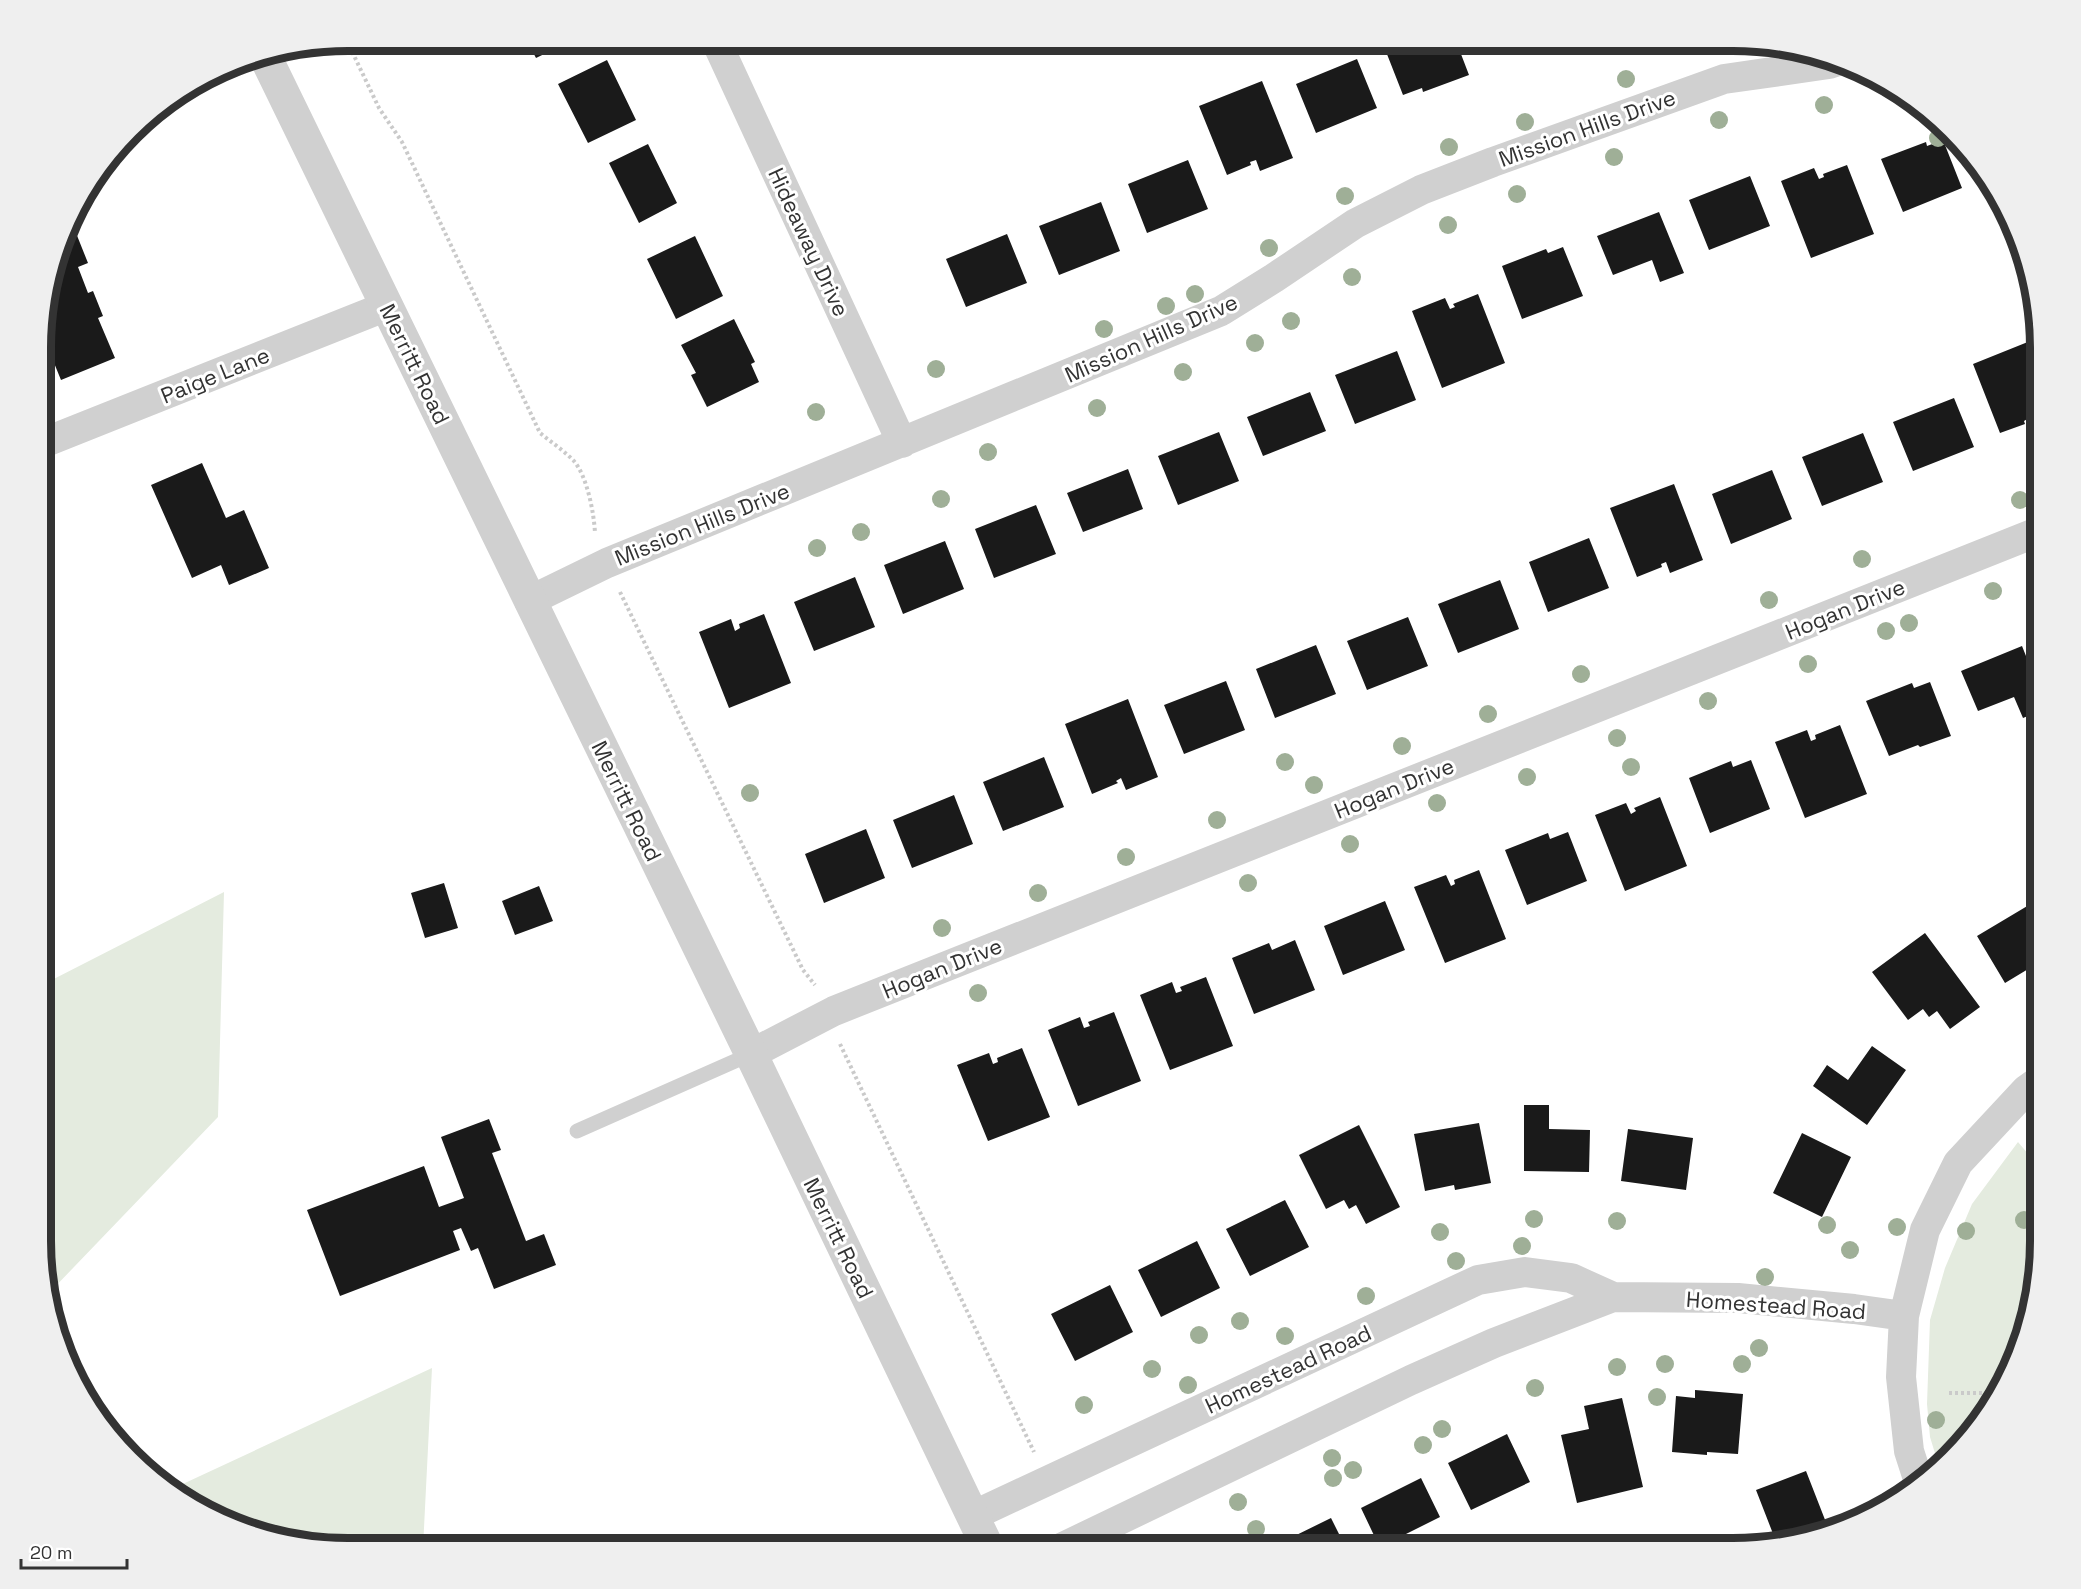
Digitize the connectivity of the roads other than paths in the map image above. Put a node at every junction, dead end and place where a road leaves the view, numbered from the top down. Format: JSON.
{"nodes":[{"id":1,"x":721,"y":51,"type":"edge"},
{"id":2,"x":268,"y":62,"type":"edge"},
{"id":3,"x":1822,"y":65,"type":"edge"},
{"id":4,"x":387,"y":306,"type":"junction"},
{"id":5,"x":51,"y":440,"type":"edge"},
{"id":6,"x":902,"y":443,"type":"junction"},
{"id":7,"x":2030,"y":535,"type":"edge"},
{"id":8,"x":529,"y":601,"type":"junction"},
{"id":9,"x":751,"y":1054,"type":"junction"},
{"id":10,"x":2030,"y":1087,"type":"edge"},
{"id":11,"x":577,"y":1131,"type":"dead end"},
{"id":12,"x":1613,"y":1297,"type":"junction"},
{"id":13,"x":1904,"y":1316,"type":"junction"},
{"id":14,"x":1917,"y":1475,"type":"edge"},
{"id":15,"x":972,"y":1516,"type":"junction"},
{"id":16,"x":983,"y":1538,"type":"edge"},
{"id":17,"x":1082,"y":1538,"type":"edge"}],
"edges":[{"from":1,"to":6,"type":"street","name":"Hideaway Drive"},
{"from":2,"to":4,"type":"street","name":"Merritt Road"},
{"from":3,"to":6,"type":"street","name":"Mission Hills Drive"},
{"from":4,"to":5,"type":"street","name":"Paige Lane"},
{"from":4,"to":8,"type":"street","name":"Merritt Road"},
{"from":6,"to":8,"type":"street","name":"Mission Hills Drive"},
{"from":7,"to":9,"type":"street","name":"Hogan Drive"},
{"from":8,"to":9,"type":"street","name":"Merritt Road"},
{"from":9,"to":11,"type":"lane"},
{"from":9,"to":15,"type":"street","name":"Merritt Road"},
{"from":10,"to":13,"type":"street"},
{"from":12,"to":13,"type":"street","name":"Homestead Road"},
{"from":12,"to":15,"type":"street","name":"Homestead Road"},
{"from":12,"to":17,"type":"street","name":"Homestead Road"},
{"from":13,"to":14,"type":"street"},
{"from":15,"to":16,"type":"street","name":"Merritt Road"}]}
